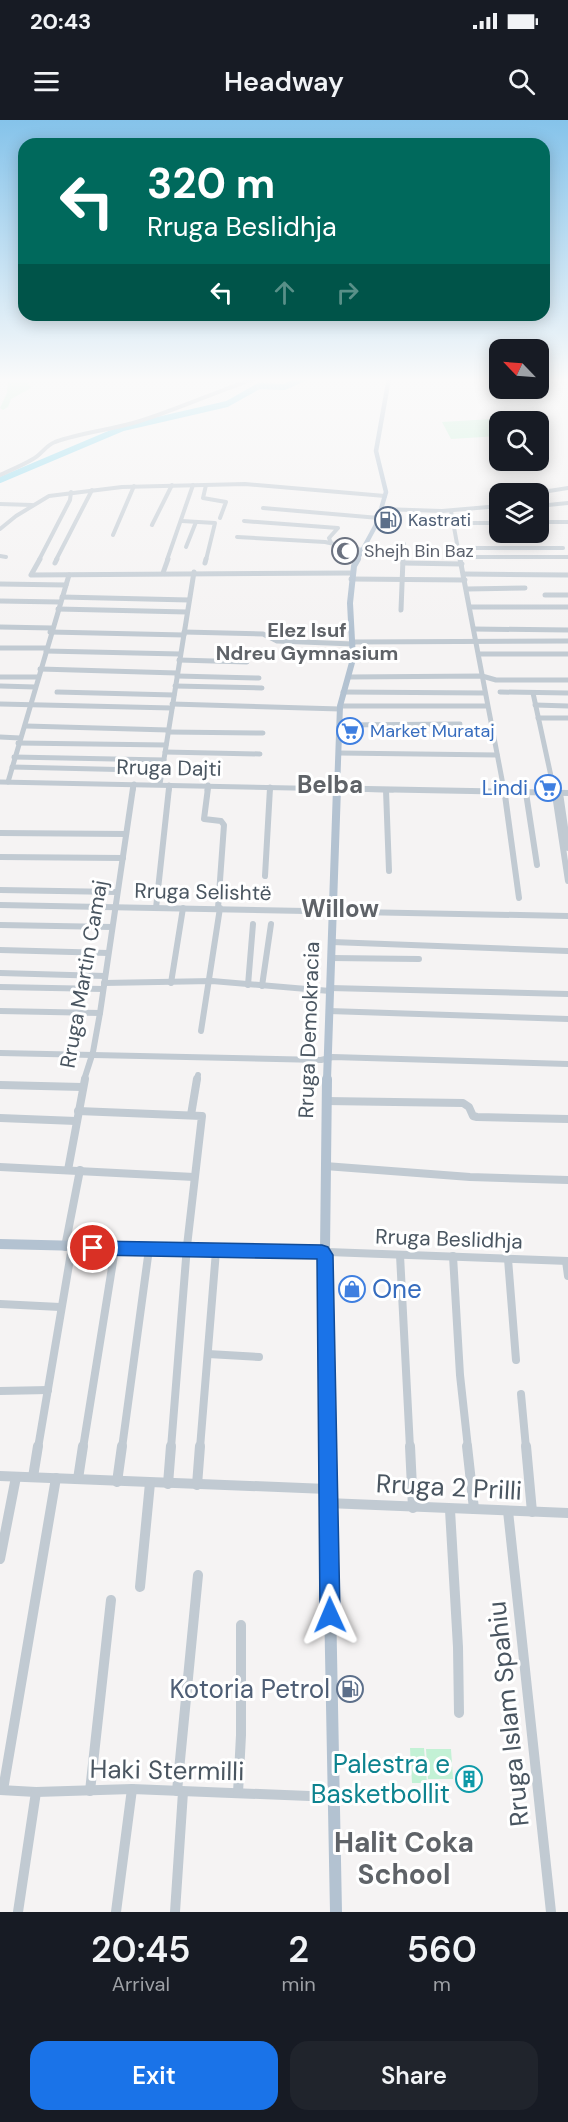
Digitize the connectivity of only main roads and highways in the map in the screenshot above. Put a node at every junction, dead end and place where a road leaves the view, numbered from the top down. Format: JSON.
{"nodes":[{"id":1,"x":379,"y":462,"type":"edge"},
{"id":2,"x":0,"y":1244,"type":"edge"},
{"id":3,"x":325,"y":1252,"type":"junction"},
{"id":4,"x":336,"y":1912,"type":"edge"}],
"edges":[{"from":1,"to":3,"type":"main road","name":"Rruga Demokracia"},
{"from":2,"to":3,"type":"main road","name":"Rruga Beslidhja"},
{"from":3,"to":4,"type":"main road","name":"Rruga Demokracia"}]}
